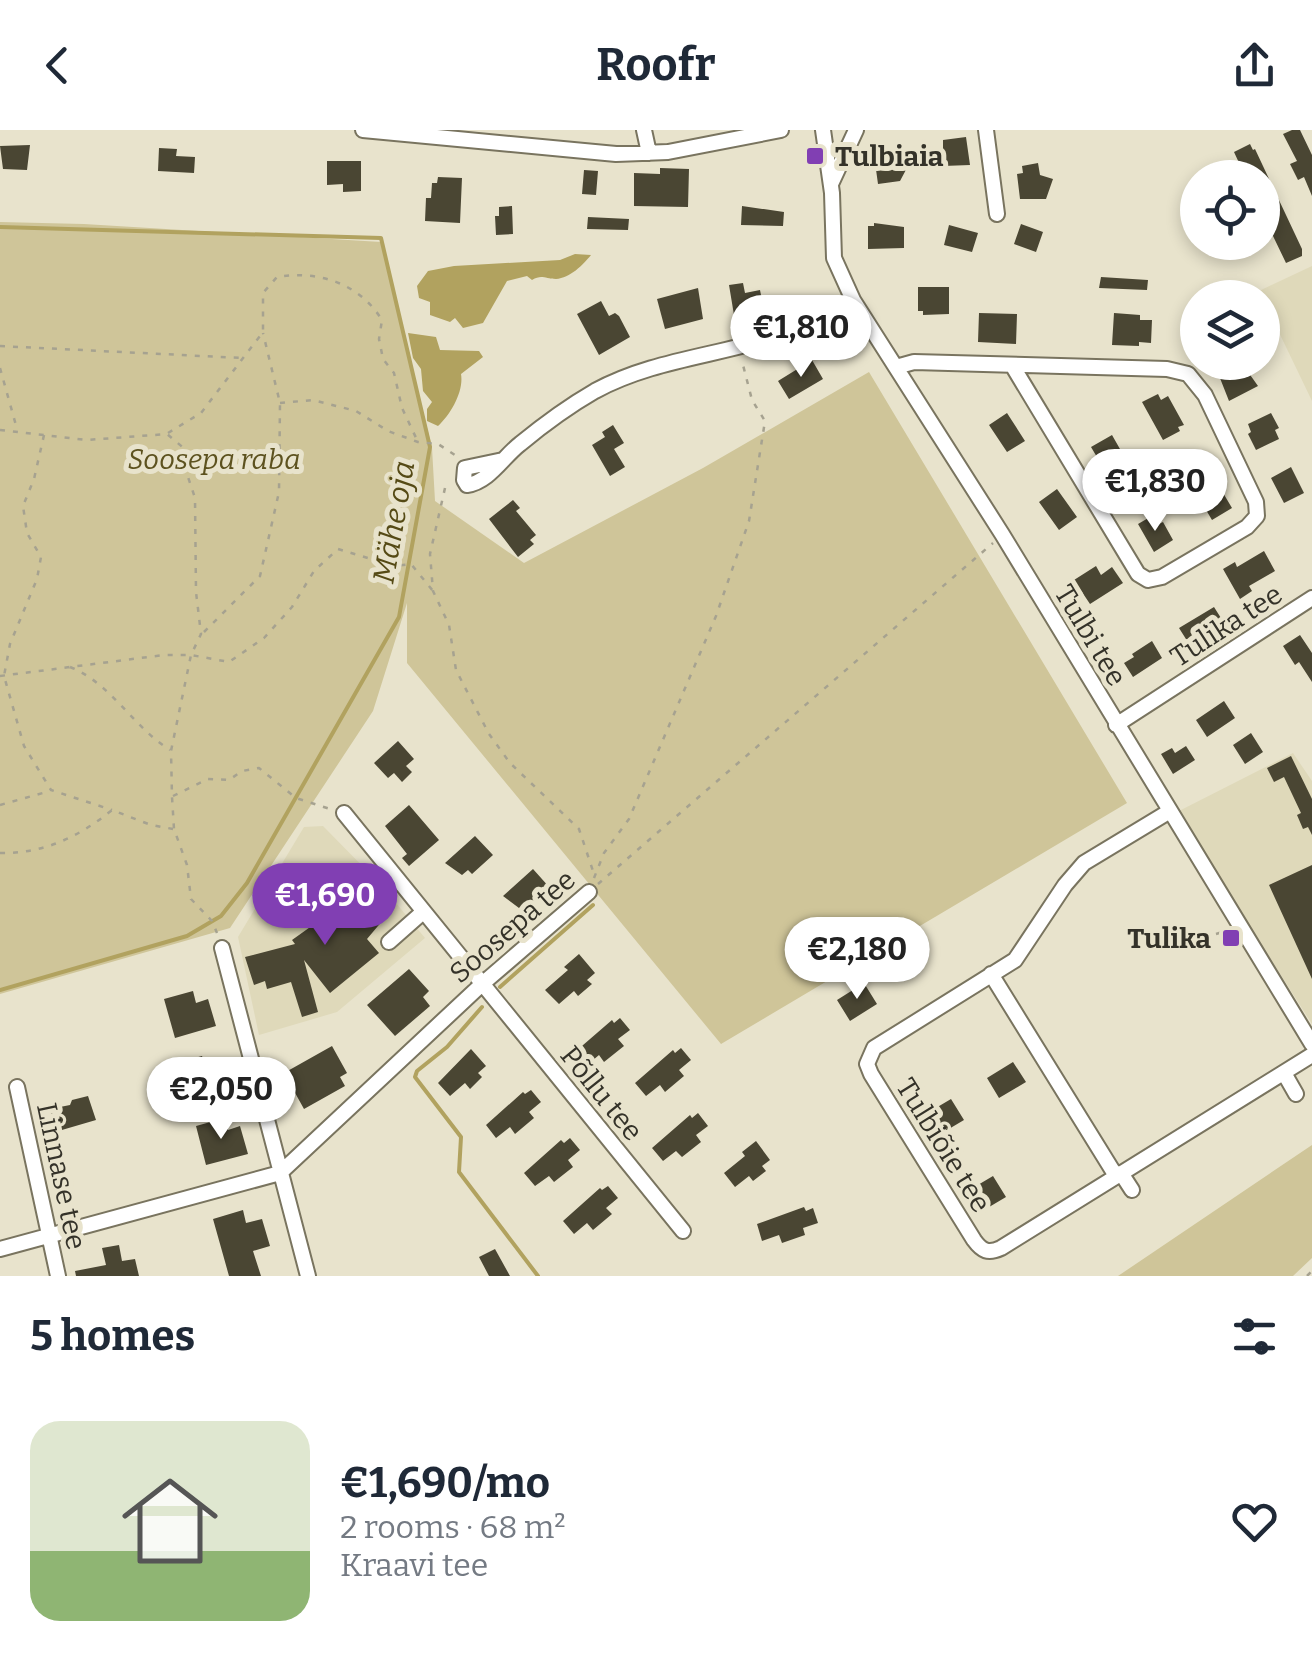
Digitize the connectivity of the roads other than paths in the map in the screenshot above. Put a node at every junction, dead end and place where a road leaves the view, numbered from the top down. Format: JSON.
{"nodes":[{"id":1,"x":363,"y":130,"type":"edge"},
{"id":2,"x":644,"y":130,"type":"edge"},
{"id":3,"x":780,"y":130,"type":"edge"},
{"id":4,"x":823,"y":130,"type":"edge"},
{"id":5,"x":856,"y":130,"type":"edge"},
{"id":6,"x":986,"y":130,"type":"edge"},
{"id":7,"x":443,"y":133,"type":"edge"},
{"id":8,"x":650,"y":153,"type":"junction"},
{"id":9,"x":831,"y":184,"type":"junction"},
{"id":10,"x":997,"y":214,"type":"dead end"},
{"id":11,"x":853,"y":300,"type":"junction"},
{"id":12,"x":1012,"y":365,"type":"junction"},
{"id":13,"x":896,"y":367,"type":"junction"},
{"id":14,"x":502,"y":460,"type":"dead end"},
{"id":15,"x":1312,"y":598,"type":"edge"},
{"id":16,"x":1116,"y":725,"type":"junction"},
{"id":17,"x":1170,"y":812,"type":"junction"},
{"id":18,"x":344,"y":813,"type":"road end"},
{"id":19,"x":590,"y":892,"type":"road end"},
{"id":20,"x":423,"y":912,"type":"junction"},
{"id":21,"x":390,"y":942,"type":"dead end"},
{"id":22,"x":222,"y":948,"type":"dead end"},
{"id":23,"x":992,"y":974,"type":"junction"},
{"id":24,"x":481,"y":985,"type":"junction"},
{"id":25,"x":1312,"y":1044,"type":"edge"},
{"id":26,"x":1312,"y":1055,"type":"edge"},
{"id":27,"x":1284,"y":1072,"type":"junction"},
{"id":28,"x":18,"y":1087,"type":"dead end"},
{"id":29,"x":1296,"y":1094,"type":"dead end"},
{"id":30,"x":280,"y":1173,"type":"junction"},
{"id":31,"x":1119,"y":1175,"type":"junction"},
{"id":32,"x":1132,"y":1190,"type":"dead end"},
{"id":33,"x":683,"y":1232,"type":"dead end"},
{"id":34,"x":50,"y":1236,"type":"junction"},
{"id":35,"x":0,"y":1249,"type":"edge"},
{"id":36,"x":58,"y":1276,"type":"edge"},
{"id":37,"x":308,"y":1276,"type":"edge"}],
"edges":[{"from":1,"to":7,"type":"street"},
{"from":2,"to":8,"type":"street"},
{"from":3,"to":8,"type":"street"},
{"from":4,"to":9,"type":"street","name":"Tulbi tee"},
{"from":5,"to":9,"type":"street"},
{"from":6,"to":10,"type":"street"},
{"from":7,"to":8,"type":"street"},
{"from":9,"to":11,"type":"street","name":"Tulbi tee"},
{"from":11,"to":13,"type":"street","name":"Tulbi tee"},
{"from":11,"to":14,"type":"street"},
{"from":12,"to":12,"type":"street"},
{"from":12,"to":13,"type":"street"},
{"from":13,"to":16,"type":"street","name":"Tulbi tee"},
{"from":15,"to":16,"type":"street","name":"Tulika tee"},
{"from":16,"to":17,"type":"street","name":"Tulbi tee"},
{"from":17,"to":23,"type":"street","name":"Tulbiõie tee"},
{"from":17,"to":25,"type":"street","name":"Tulbi tee"},
{"from":18,"to":20,"type":"street","name":"Põllu tee"},
{"from":19,"to":24,"type":"street","name":"Soosepa tee"},
{"from":20,"to":21,"type":"street"},
{"from":20,"to":24,"type":"street","name":"Põllu tee"},
{"from":22,"to":30,"type":"street"},
{"from":23,"to":31,"type":"street"},
{"from":23,"to":31,"type":"street","name":"Tulbiõie tee"},
{"from":24,"to":30,"type":"street","name":"Soosepa tee"},
{"from":24,"to":33,"type":"street","name":"Põllu tee"},
{"from":26,"to":27,"type":"street","name":"Tulbiõie tee"},
{"from":27,"to":29,"type":"street"},
{"from":27,"to":31,"type":"street","name":"Tulbiõie tee"},
{"from":28,"to":34,"type":"street","name":"Linnase tee"},
{"from":30,"to":34,"type":"street","name":"Soosepa tee"},
{"from":30,"to":37,"type":"street"},
{"from":31,"to":32,"type":"street"},
{"from":34,"to":35,"type":"street","name":"Soosepa tee"},
{"from":34,"to":36,"type":"street","name":"Linnase tee"}]}
